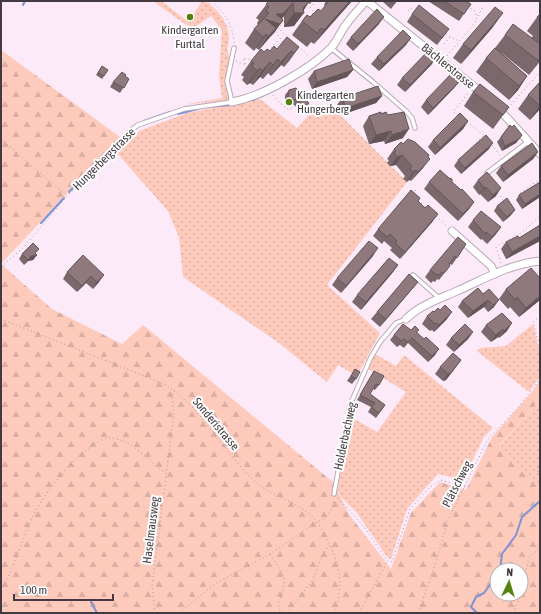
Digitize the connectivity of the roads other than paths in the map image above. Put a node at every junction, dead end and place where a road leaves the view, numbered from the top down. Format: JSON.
{"nodes":[{"id":1,"x":366,"y":1,"type":"edge"},
{"id":2,"x":234,"y":48,"type":"road end"},
{"id":3,"x":331,"y":48,"type":"junction"},
{"id":4,"x":232,"y":102,"type":"junction"},
{"id":5,"x":415,"y":128,"type":"dead end"},
{"id":6,"x":530,"y":141,"type":"junction"},
{"id":7,"x":540,"y":154,"type":"edge"},
{"id":8,"x":108,"y":156,"type":"road end"},
{"id":9,"x":487,"y":173,"type":"edge"},
{"id":10,"x":452,"y":231,"type":"road end"},
{"id":11,"x":540,"y":261,"type":"edge"},
{"id":12,"x":495,"y":274,"type":"junction"},
{"id":13,"x":413,"y":276,"type":"edge"},
{"id":14,"x":440,"y":299,"type":"junction"},
{"id":15,"x":406,"y":319,"type":"joint"},
{"id":16,"x":334,"y":494,"type":"road end"}],
"edges":[{"from":1,"to":3,"type":"street","name":"Hungerbergstrasse"},
{"from":1,"to":6,"type":"street","name":"Bächlerstrasse"},
{"from":2,"to":4,"type":"lane"},
{"from":3,"to":4,"type":"street","name":"Hungerbergstrasse"},
{"from":3,"to":5,"type":"lane"},
{"from":4,"to":8,"type":"lane","name":"Hungerbergstrasse"},
{"from":6,"to":7,"type":"street","name":"Bächlerstrasse"},
{"from":6,"to":9,"type":"lane"},
{"from":10,"to":12,"type":"street"},
{"from":11,"to":12,"type":"street","name":"Holderbachweg"},
{"from":12,"to":14,"type":"street","name":"Holderbachweg"},
{"from":13,"to":14,"type":"lane"},
{"from":14,"to":15,"type":"street","name":"Holderbachweg"},
{"from":15,"to":16,"type":"lane","name":"Holderbachweg"}]}
